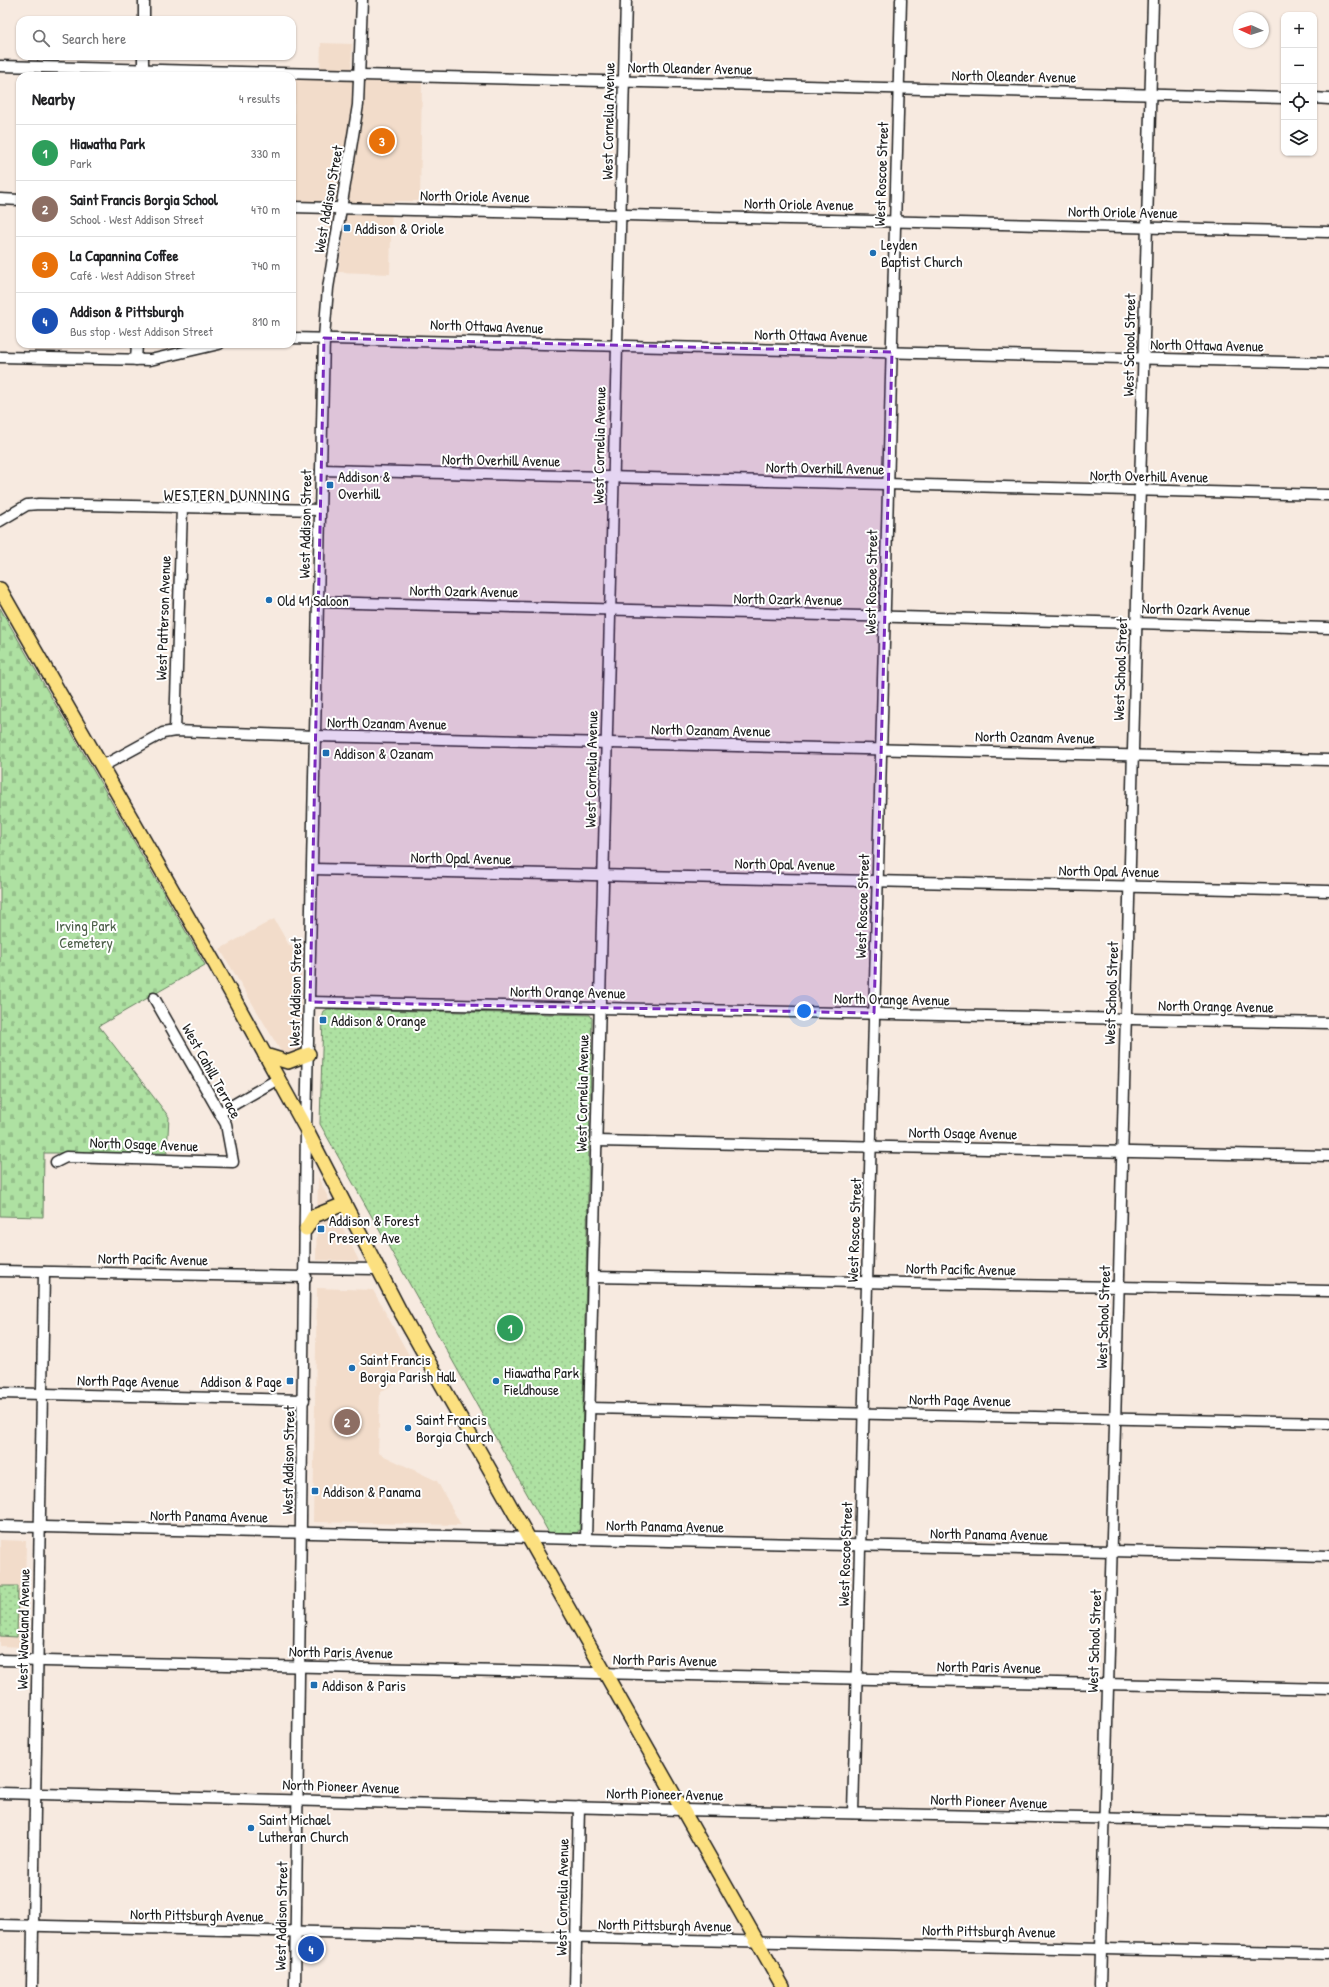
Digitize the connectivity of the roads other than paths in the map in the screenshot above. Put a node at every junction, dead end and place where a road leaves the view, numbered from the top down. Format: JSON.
{"nodes":[{"id":1,"x":144,"y":0,"type":"edge"},
{"id":2,"x":362,"y":0,"type":"edge"},
{"id":3,"x":626,"y":0,"type":"edge"},
{"id":4,"x":901,"y":0,"type":"edge"},
{"id":5,"x":1153,"y":0,"type":"edge"},
{"id":6,"x":144,"y":16,"type":"edge"},
{"id":7,"x":143,"y":60,"type":"edge"},
{"id":8,"x":0,"y":66,"type":"edge"},
{"id":9,"x":123,"y":72,"type":"edge"},
{"id":10,"x":143,"y":72,"type":"edge"},
{"id":11,"x":296,"y":74,"type":"edge"},
{"id":12,"x":360,"y":75,"type":"junction"},
{"id":13,"x":624,"y":82,"type":"junction"},
{"id":14,"x":898,"y":88,"type":"junction"},
{"id":15,"x":1150,"y":94,"type":"junction"},
{"id":16,"x":1281,"y":98,"type":"edge"},
{"id":17,"x":1317,"y":98,"type":"edge"},
{"id":18,"x":1329,"y":99,"type":"edge"},
{"id":19,"x":0,"y":199,"type":"edge"},
{"id":20,"x":16,"y":200,"type":"edge"},
{"id":21,"x":296,"y":206,"type":"edge"},
{"id":22,"x":341,"y":208,"type":"junction"},
{"id":23,"x":620,"y":215,"type":"junction"},
{"id":24,"x":895,"y":221,"type":"junction"},
{"id":25,"x":1147,"y":227,"type":"junction"},
{"id":26,"x":1329,"y":232,"type":"edge"},
{"id":27,"x":296,"y":338,"type":"edge"},
{"id":28,"x":324,"y":338,"type":"junction"},
{"id":29,"x":617,"y":345,"type":"junction"},
{"id":30,"x":136,"y":348,"type":"edge"},
{"id":31,"x":202,"y":348,"type":"edge"},
{"id":32,"x":892,"y":352,"type":"junction"},
{"id":33,"x":0,"y":357,"type":"edge"},
{"id":34,"x":1143,"y":358,"type":"junction"},
{"id":35,"x":136,"y":360,"type":"junction"},
{"id":36,"x":1329,"y":363,"type":"edge"},
{"id":37,"x":321,"y":470,"type":"junction"},
{"id":38,"x":613,"y":477,"type":"junction"},
{"id":39,"x":888,"y":484,"type":"junction"},
{"id":40,"x":1140,"y":491,"type":"junction"},
{"id":41,"x":1329,"y":495,"type":"edge"},
{"id":42,"x":182,"y":507,"type":"junction"},
{"id":43,"x":320,"y":510,"type":"junction"},
{"id":44,"x":0,"y":521,"type":"edge"},
{"id":45,"x":0,"y":588,"type":"edge"},
{"id":46,"x":318,"y":602,"type":"junction"},
{"id":47,"x":610,"y":610,"type":"junction"},
{"id":48,"x":885,"y":617,"type":"junction"},
{"id":49,"x":1136,"y":623,"type":"junction"},
{"id":50,"x":1329,"y":628,"type":"edge"},
{"id":51,"x":175,"y":731,"type":"junction"},
{"id":52,"x":316,"y":736,"type":"junction"},
{"id":53,"x":606,"y":742,"type":"junction"},
{"id":54,"x":881,"y":749,"type":"junction"},
{"id":55,"x":1133,"y":754,"type":"junction"},
{"id":56,"x":1329,"y":760,"type":"edge"},
{"id":57,"x":101,"y":767,"type":"junction"},
{"id":58,"x":313,"y":869,"type":"junction"},
{"id":59,"x":603,"y":876,"type":"junction"},
{"id":60,"x":878,"y":881,"type":"junction"},
{"id":61,"x":1129,"y":887,"type":"junction"},
{"id":62,"x":1329,"y":891,"type":"edge"},
{"id":63,"x":154,"y":998,"type":"dead end"},
{"id":64,"x":310,"y":1002,"type":"junction"},
{"id":65,"x":600,"y":1008,"type":"junction"},
{"id":66,"x":874,"y":1014,"type":"junction"},
{"id":67,"x":1126,"y":1019,"type":"junction"},
{"id":68,"x":1329,"y":1023,"type":"edge"},
{"id":69,"x":309,"y":1054,"type":"junction"},
{"id":70,"x":265,"y":1055,"type":"junction"},
{"id":71,"x":278,"y":1079,"type":"junction"},
{"id":72,"x":221,"y":1112,"type":"junction"},
{"id":73,"x":306,"y":1129,"type":"junction"},
{"id":74,"x":596,"y":1141,"type":"junction"},
{"id":75,"x":871,"y":1147,"type":"junction"},
{"id":76,"x":1122,"y":1151,"type":"junction"},
{"id":77,"x":1329,"y":1156,"type":"edge"},
{"id":78,"x":56,"y":1162,"type":"dead end"},
{"id":79,"x":233,"y":1162,"type":"joint"},
{"id":80,"x":344,"y":1204,"type":"junction"},
{"id":81,"x":306,"y":1229,"type":"junction"},
{"id":82,"x":377,"y":1269,"type":"junction"},
{"id":83,"x":0,"y":1271,"type":"edge"},
{"id":84,"x":44,"y":1272,"type":"junction"},
{"id":85,"x":306,"y":1273,"type":"junction"},
{"id":86,"x":593,"y":1277,"type":"junction"},
{"id":87,"x":867,"y":1282,"type":"junction"},
{"id":88,"x":1119,"y":1287,"type":"junction"},
{"id":89,"x":1329,"y":1291,"type":"edge"},
{"id":90,"x":0,"y":1393,"type":"edge"},
{"id":91,"x":42,"y":1394,"type":"junction"},
{"id":92,"x":304,"y":1400,"type":"junction"},
{"id":93,"x":589,"y":1408,"type":"junction"},
{"id":94,"x":864,"y":1413,"type":"junction"},
{"id":95,"x":1115,"y":1418,"type":"junction"},
{"id":96,"x":1329,"y":1422,"type":"edge"},
{"id":97,"x":0,"y":1526,"type":"edge"},
{"id":98,"x":40,"y":1527,"type":"junction"},
{"id":99,"x":302,"y":1533,"type":"junction"},
{"id":100,"x":529,"y":1538,"type":"junction"},
{"id":101,"x":586,"y":1539,"type":"junction"},
{"id":102,"x":860,"y":1546,"type":"junction"},
{"id":103,"x":1112,"y":1551,"type":"junction"},
{"id":104,"x":1329,"y":1556,"type":"edge"},
{"id":105,"x":0,"y":1660,"type":"edge"},
{"id":106,"x":37,"y":1660,"type":"junction"},
{"id":107,"x":300,"y":1666,"type":"junction"},
{"id":108,"x":606,"y":1673,"type":"junction"},
{"id":109,"x":857,"y":1679,"type":"junction"},
{"id":110,"x":1108,"y":1684,"type":"junction"},
{"id":111,"x":1329,"y":1689,"type":"edge"},
{"id":112,"x":0,"y":1793,"type":"edge"},
{"id":113,"x":35,"y":1793,"type":"junction"},
{"id":114,"x":298,"y":1799,"type":"junction"},
{"id":115,"x":579,"y":1807,"type":"junction"},
{"id":116,"x":683,"y":1810,"type":"junction"},
{"id":117,"x":853,"y":1813,"type":"junction"},
{"id":118,"x":1104,"y":1820,"type":"junction"},
{"id":119,"x":1329,"y":1823,"type":"edge"},
{"id":120,"x":0,"y":1925,"type":"edge"},
{"id":121,"x":33,"y":1926,"type":"junction"},
{"id":122,"x":296,"y":1932,"type":"junction"},
{"id":123,"x":576,"y":1938,"type":"junction"},
{"id":124,"x":757,"y":1942,"type":"junction"},
{"id":125,"x":1101,"y":1949,"type":"junction"},
{"id":126,"x":1329,"y":1954,"type":"edge"},
{"id":127,"x":32,"y":1987,"type":"edge"},
{"id":128,"x":295,"y":1987,"type":"edge"},
{"id":129,"x":575,"y":1987,"type":"edge"},
{"id":130,"x":783,"y":1987,"type":"edge"},
{"id":131,"x":1100,"y":1987,"type":"edge"}],
"edges":[{"from":1,"to":6,"type":"street"},
{"from":2,"to":12,"type":"street","name":"West Addison Street"},
{"from":3,"to":13,"type":"street","name":"West Cornelia Avenue"},
{"from":4,"to":14,"type":"street","name":"West Roscoe Street"},
{"from":5,"to":15,"type":"street","name":"West School Street"},
{"from":7,"to":10,"type":"street"},
{"from":8,"to":9,"type":"street","name":"North Oleander Avenue"},
{"from":11,"to":12,"type":"street","name":"North Oleander Avenue"},
{"from":12,"to":13,"type":"street","name":"North Oleander Avenue"},
{"from":12,"to":22,"type":"street","name":"West Addison Street"},
{"from":13,"to":14,"type":"street","name":"North Oleander Avenue"},
{"from":13,"to":23,"type":"street","name":"West Cornelia Avenue"},
{"from":14,"to":15,"type":"street","name":"North Oleander Avenue"},
{"from":14,"to":24,"type":"street","name":"West Roscoe Street"},
{"from":15,"to":16,"type":"street","name":"North Oleander Avenue"},
{"from":15,"to":25,"type":"street","name":"West School Street"},
{"from":17,"to":18,"type":"street"},
{"from":19,"to":20,"type":"street"},
{"from":21,"to":22,"type":"street","name":"North Oriole Avenue"},
{"from":22,"to":23,"type":"street","name":"North Oriole Avenue"},
{"from":22,"to":28,"type":"street","name":"West Addison Street"},
{"from":23,"to":24,"type":"street","name":"North Oriole Avenue"},
{"from":23,"to":29,"type":"street","name":"West Cornelia Avenue"},
{"from":24,"to":25,"type":"street","name":"North Oriole Avenue"},
{"from":24,"to":32,"type":"street","name":"West Roscoe Street"},
{"from":25,"to":26,"type":"street","name":"North Oriole Avenue"},
{"from":25,"to":34,"type":"street","name":"West School Street"},
{"from":27,"to":28,"type":"street","name":"North Ottawa Avenue"},
{"from":28,"to":29,"type":"street","name":"North Ottawa Avenue"},
{"from":28,"to":37,"type":"street","name":"West Addison Street"},
{"from":29,"to":32,"type":"street","name":"North Ottawa Avenue"},
{"from":29,"to":38,"type":"street","name":"West Cornelia Avenue"},
{"from":30,"to":35,"type":"street"},
{"from":31,"to":35,"type":"street"},
{"from":32,"to":34,"type":"street","name":"North Ottawa Avenue"},
{"from":32,"to":39,"type":"street","name":"West Roscoe Street"},
{"from":33,"to":35,"type":"street"},
{"from":34,"to":36,"type":"street","name":"North Ottawa Avenue"},
{"from":34,"to":40,"type":"street","name":"West School Street"},
{"from":37,"to":38,"type":"street","name":"North Overhill Avenue"},
{"from":37,"to":43,"type":"street","name":"West Addison Street"},
{"from":38,"to":39,"type":"street","name":"North Overhill Avenue"},
{"from":38,"to":47,"type":"street","name":"West Cornelia Avenue"},
{"from":39,"to":40,"type":"street","name":"North Overhill Avenue"},
{"from":39,"to":48,"type":"street","name":"West Roscoe Street"},
{"from":40,"to":41,"type":"street","name":"North Overhill Avenue"},
{"from":40,"to":49,"type":"street","name":"West School Street"},
{"from":42,"to":43,"type":"street"},
{"from":42,"to":44,"type":"street"},
{"from":42,"to":51,"type":"street","name":"West Patterson Avenue"},
{"from":43,"to":46,"type":"street","name":"West Addison Street"},
{"from":45,"to":57,"type":"main road"},
{"from":46,"to":47,"type":"street","name":"North Ozark Avenue"},
{"from":46,"to":52,"type":"street","name":"West Addison Street"},
{"from":47,"to":48,"type":"street","name":"North Ozark Avenue"},
{"from":47,"to":53,"type":"street","name":"West Cornelia Avenue"},
{"from":48,"to":49,"type":"street","name":"North Ozark Avenue"},
{"from":48,"to":54,"type":"street","name":"West Roscoe Street"},
{"from":49,"to":50,"type":"street","name":"North Ozark Avenue"},
{"from":49,"to":55,"type":"street","name":"West School Street"},
{"from":51,"to":52,"type":"street","name":"North Ozanam Avenue"},
{"from":51,"to":57,"type":"street","name":"North Ozanam Avenue"},
{"from":52,"to":53,"type":"street","name":"North Ozanam Avenue"},
{"from":52,"to":58,"type":"street","name":"West Addison Street"},
{"from":53,"to":54,"type":"street","name":"North Ozanam Avenue"},
{"from":53,"to":59,"type":"street","name":"West Cornelia Avenue"},
{"from":54,"to":55,"type":"street","name":"North Ozanam Avenue"},
{"from":54,"to":60,"type":"street","name":"West Roscoe Street"},
{"from":55,"to":56,"type":"street","name":"North Ozanam Avenue"},
{"from":55,"to":61,"type":"street","name":"West School Street"},
{"from":57,"to":70,"type":"main road"},
{"from":58,"to":59,"type":"street","name":"North Opal Avenue"},
{"from":58,"to":64,"type":"street","name":"West Addison Street"},
{"from":59,"to":60,"type":"street","name":"North Opal Avenue"},
{"from":59,"to":65,"type":"street","name":"West Cornelia Avenue"},
{"from":60,"to":61,"type":"street","name":"North Opal Avenue"},
{"from":60,"to":66,"type":"street","name":"West Roscoe Street"},
{"from":61,"to":62,"type":"street","name":"North Opal Avenue"},
{"from":61,"to":67,"type":"street","name":"West School Street"},
{"from":63,"to":72,"type":"street","name":"West Cahill Terrace"},
{"from":64,"to":65,"type":"street","name":"North Orange Avenue"},
{"from":64,"to":69,"type":"street","name":"West Addison Street"},
{"from":65,"to":66,"type":"street","name":"North Orange Avenue"},
{"from":65,"to":74,"type":"street","name":"West Cornelia Avenue"},
{"from":66,"to":67,"type":"street","name":"North Orange Avenue"},
{"from":66,"to":75,"type":"street","name":"West Roscoe Street"},
{"from":67,"to":68,"type":"street","name":"North Orange Avenue"},
{"from":67,"to":76,"type":"street","name":"West School Street"},
{"from":69,"to":70,"type":"main road"},
{"from":69,"to":73,"type":"street","name":"West Addison Street"},
{"from":70,"to":71,"type":"main road"},
{"from":71,"to":72,"type":"street"},
{"from":71,"to":73,"type":"main road"},
{"from":72,"to":79,"type":"street","name":"West Cahill Terrace"},
{"from":73,"to":80,"type":"main road"},
{"from":73,"to":81,"type":"street","name":"West Addison Street"},
{"from":74,"to":75,"type":"street","name":"North Osage Avenue"},
{"from":74,"to":86,"type":"street","name":"West Cornelia Avenue"},
{"from":75,"to":76,"type":"street","name":"North Osage Avenue"},
{"from":75,"to":87,"type":"street","name":"West Roscoe Street"},
{"from":76,"to":77,"type":"street","name":"North Osage Avenue"},
{"from":76,"to":88,"type":"street","name":"West School Street"},
{"from":78,"to":79,"type":"street","name":"North Osage Avenue"},
{"from":80,"to":81,"type":"main road"},
{"from":80,"to":82,"type":"main road"},
{"from":81,"to":85,"type":"street","name":"West Addison Street"},
{"from":82,"to":85,"type":"street","name":"North Pacific Avenue"},
{"from":82,"to":100,"type":"main road"},
{"from":83,"to":84,"type":"street","name":"North Pacific Avenue"},
{"from":84,"to":85,"type":"street","name":"North Pacific Avenue"},
{"from":84,"to":91,"type":"street","name":"West Waveland Avenue"},
{"from":85,"to":92,"type":"street","name":"West Addison Street"},
{"from":86,"to":87,"type":"street","name":"North Pacific Avenue"},
{"from":86,"to":93,"type":"street","name":"West Cornelia Avenue"},
{"from":87,"to":88,"type":"street","name":"North Pacific Avenue"},
{"from":87,"to":94,"type":"street","name":"West Roscoe Street"},
{"from":88,"to":89,"type":"street","name":"North Pacific Avenue"},
{"from":88,"to":95,"type":"street","name":"West School Street"},
{"from":90,"to":91,"type":"street","name":"North Page Avenue"},
{"from":91,"to":92,"type":"street","name":"North Page Avenue"},
{"from":91,"to":98,"type":"street","name":"West Waveland Avenue"},
{"from":92,"to":99,"type":"street","name":"West Addison Street"},
{"from":93,"to":94,"type":"street","name":"North Page Avenue"},
{"from":93,"to":101,"type":"street","name":"West Cornelia Avenue"},
{"from":94,"to":95,"type":"street","name":"North Page Avenue"},
{"from":94,"to":102,"type":"street","name":"West Roscoe Street"},
{"from":95,"to":96,"type":"street","name":"North Page Avenue"},
{"from":95,"to":103,"type":"street","name":"West School Street"},
{"from":97,"to":98,"type":"street","name":"North Panama Avenue"},
{"from":98,"to":99,"type":"street","name":"North Panama Avenue"},
{"from":98,"to":106,"type":"street","name":"West Waveland Avenue"},
{"from":99,"to":100,"type":"street","name":"North Panama Avenue"},
{"from":99,"to":107,"type":"street","name":"West Addison Street"},
{"from":100,"to":101,"type":"street","name":"North Panama Avenue"},
{"from":100,"to":108,"type":"main road"},
{"from":101,"to":102,"type":"street","name":"North Panama Avenue"},
{"from":102,"to":103,"type":"street","name":"North Panama Avenue"},
{"from":102,"to":109,"type":"street","name":"West Roscoe Street"},
{"from":103,"to":104,"type":"street","name":"North Panama Avenue"},
{"from":103,"to":110,"type":"street","name":"West School Street"},
{"from":105,"to":106,"type":"street","name":"North Paris Avenue"},
{"from":106,"to":107,"type":"street","name":"North Paris Avenue"},
{"from":106,"to":113,"type":"street","name":"West Waveland Avenue"},
{"from":107,"to":108,"type":"street","name":"North Paris Avenue"},
{"from":107,"to":114,"type":"street","name":"West Addison Street"},
{"from":108,"to":109,"type":"street","name":"North Paris Avenue"},
{"from":108,"to":116,"type":"main road"},
{"from":109,"to":110,"type":"street","name":"North Paris Avenue"},
{"from":109,"to":117,"type":"street","name":"West Roscoe Street"},
{"from":110,"to":111,"type":"street","name":"North Paris Avenue"},
{"from":110,"to":118,"type":"street","name":"West School Street"},
{"from":112,"to":113,"type":"street","name":"North Pioneer Avenue"},
{"from":113,"to":114,"type":"street","name":"North Pioneer Avenue"},
{"from":113,"to":121,"type":"street","name":"West Waveland Avenue"},
{"from":114,"to":115,"type":"street","name":"North Pioneer Avenue"},
{"from":114,"to":122,"type":"street","name":"West Addison Street"},
{"from":115,"to":116,"type":"street","name":"North Pioneer Avenue"},
{"from":115,"to":123,"type":"street","name":"West Cornelia Avenue"},
{"from":116,"to":117,"type":"street","name":"North Pioneer Avenue"},
{"from":116,"to":124,"type":"main road"},
{"from":117,"to":118,"type":"street","name":"North Pioneer Avenue"},
{"from":118,"to":119,"type":"street","name":"North Pioneer Avenue"},
{"from":118,"to":125,"type":"street","name":"West School Street"},
{"from":120,"to":121,"type":"street","name":"North Pittsburgh Avenue"},
{"from":121,"to":122,"type":"street","name":"North Pittsburgh Avenue"},
{"from":121,"to":127,"type":"street","name":"West Waveland Avenue"},
{"from":122,"to":123,"type":"street","name":"North Pittsburgh Avenue"},
{"from":122,"to":128,"type":"street","name":"West Addison Street"},
{"from":123,"to":124,"type":"street","name":"North Pittsburgh Avenue"},
{"from":123,"to":129,"type":"street","name":"West Cornelia Avenue"},
{"from":124,"to":125,"type":"street","name":"North Pittsburgh Avenue"},
{"from":124,"to":130,"type":"main road"},
{"from":125,"to":126,"type":"street","name":"North Pittsburgh Avenue"},
{"from":125,"to":131,"type":"street","name":"West School Street"}]}
